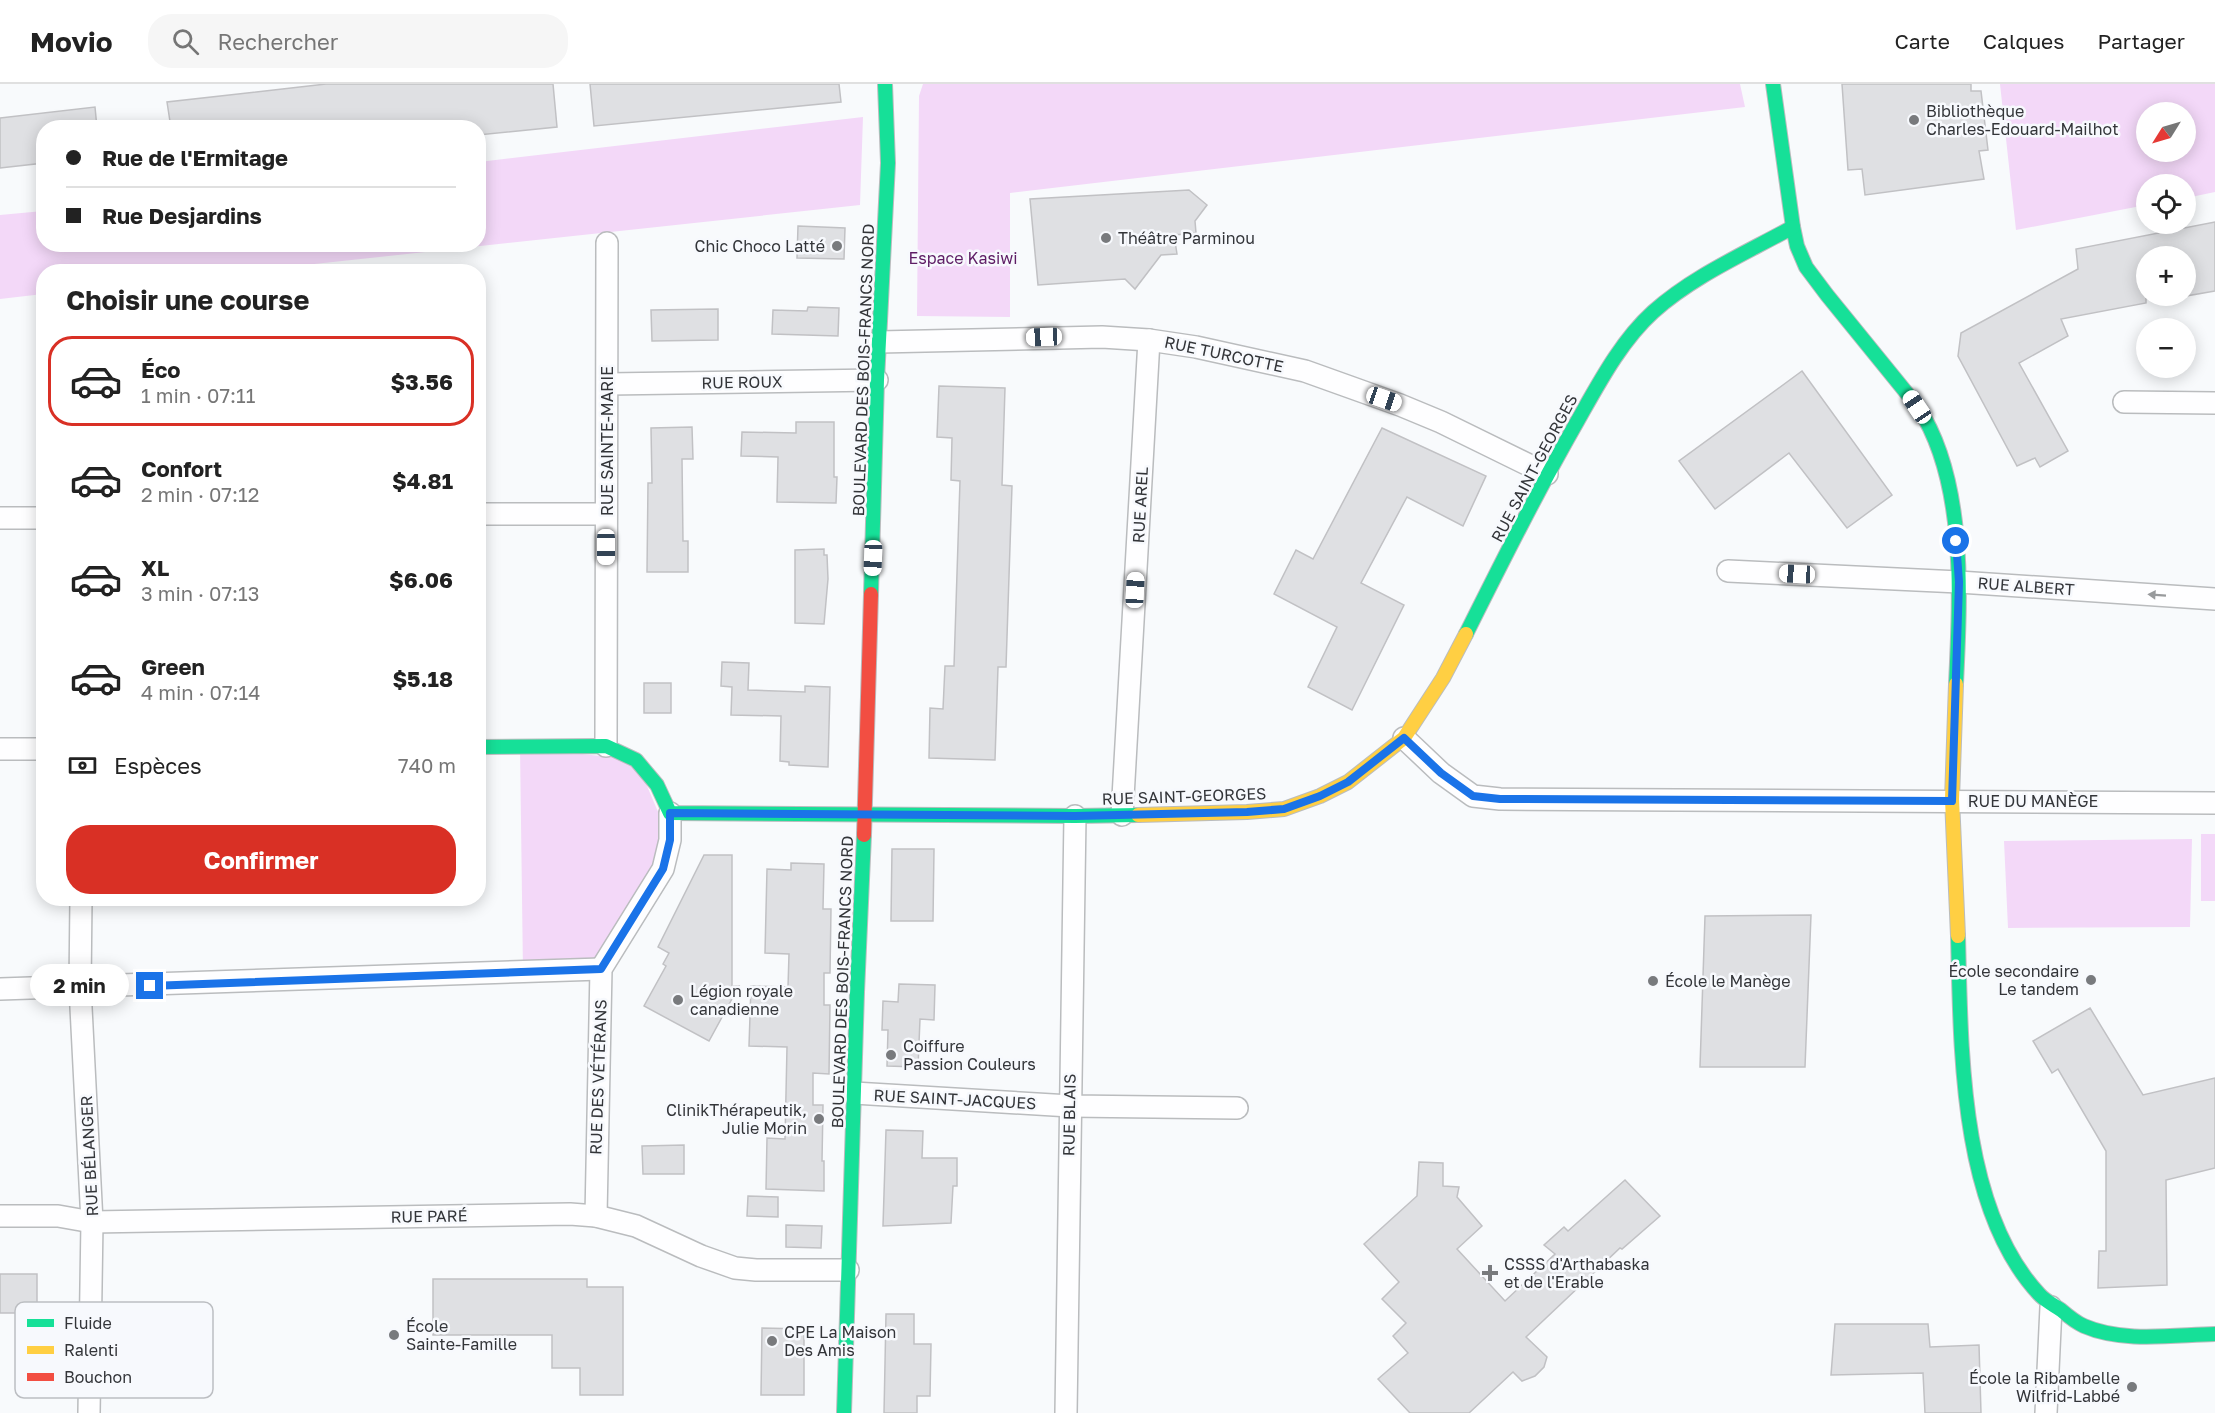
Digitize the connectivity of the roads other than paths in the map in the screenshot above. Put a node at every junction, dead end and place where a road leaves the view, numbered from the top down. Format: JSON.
{"nodes":[{"id":1,"x":1773,"y":84,"type":"edge"},
{"id":2,"x":887,"y":86,"type":"edge"},
{"id":3,"x":1793,"y":227,"type":"junction"},
{"id":4,"x":607,"y":243,"type":"dead end"},
{"id":5,"x":1149,"y":340,"type":"junction"},
{"id":6,"x":879,"y":342,"type":"junction"},
{"id":7,"x":877,"y":380,"type":"junction"},
{"id":8,"x":608,"y":384,"type":"junction"},
{"id":9,"x":2124,"y":402,"type":"dead end"},
{"id":10,"x":2215,"y":403,"type":"edge"},
{"id":11,"x":1547,"y":474,"type":"junction"},
{"id":12,"x":486,"y":514,"type":"edge"},
{"id":13,"x":606,"y":514,"type":"junction"},
{"id":14,"x":0,"y":518,"type":"edge"},
{"id":15,"x":36,"y":518,"type":"edge"},
{"id":16,"x":1728,"y":571,"type":"dead end"},
{"id":17,"x":1959,"y":582,"type":"junction"},
{"id":18,"x":2215,"y":599,"type":"edge"},
{"id":19,"x":1404,"y":738,"type":"junction"},
{"id":20,"x":606,"y":746,"type":"junction"},
{"id":21,"x":486,"y":747,"type":"edge"},
{"id":22,"x":36,"y":748,"type":"edge"},
{"id":23,"x":0,"y":749,"type":"edge"},
{"id":24,"x":1952,"y":801,"type":"junction"},
{"id":25,"x":2215,"y":803,"type":"edge"},
{"id":26,"x":670,"y":813,"type":"junction"},
{"id":27,"x":865,"y":815,"type":"junction"},
{"id":28,"x":1122,"y":815,"type":"junction"},
{"id":29,"x":1075,"y":816,"type":"junction"},
{"id":30,"x":81,"y":906,"type":"edge"},
{"id":31,"x":601,"y":969,"type":"junction"},
{"id":32,"x":80,"y":988,"type":"junction"},
{"id":33,"x":0,"y":989,"type":"edge"},
{"id":34,"x":854,"y":1093,"type":"junction"},
{"id":35,"x":1070,"y":1106,"type":"junction"},
{"id":36,"x":1237,"y":1108,"type":"dead end"},
{"id":37,"x":0,"y":1216,"type":"edge"},
{"id":38,"x":596,"y":1216,"type":"junction"},
{"id":39,"x":92,"y":1222,"type":"junction"},
{"id":40,"x":848,"y":1270,"type":"junction"},
{"id":41,"x":91,"y":1302,"type":"edge"},
{"id":42,"x":2052,"y":1307,"type":"junction"},
{"id":43,"x":2215,"y":1334,"type":"edge"},
{"id":44,"x":89,"y":1398,"type":"edge"},
{"id":45,"x":89,"y":1413,"type":"edge"},
{"id":46,"x":844,"y":1413,"type":"edge"},
{"id":47,"x":1066,"y":1413,"type":"edge"},
{"id":48,"x":2046,"y":1413,"type":"edge"}],
"edges":[{"from":1,"to":3,"type":"street"},
{"from":2,"to":6,"type":"street","name":"BOULEVARD DES BOIS-FRANCS NORD"},
{"from":3,"to":11,"type":"street","name":"RUE SAINT-GEORGES"},
{"from":3,"to":17,"type":"street"},
{"from":4,"to":8,"type":"street","name":"RUE SAINTE-MARIE"},
{"from":5,"to":6,"type":"street","name":"RUE TURCOTTE"},
{"from":5,"to":11,"type":"street","name":"RUE TURCOTTE"},
{"from":5,"to":28,"type":"street","name":"RUE AREL"},
{"from":6,"to":7,"type":"street","name":"BOULEVARD DES BOIS-FRANCS NORD"},
{"from":7,"to":8,"type":"street","name":"RUE ROUX"},
{"from":7,"to":27,"type":"street","name":"BOULEVARD DES BOIS-FRANCS NORD"},
{"from":8,"to":13,"type":"street","name":"RUE SAINTE-MARIE"},
{"from":9,"to":10,"type":"street"},
{"from":11,"to":19,"type":"street","name":"RUE SAINT-GEORGES"},
{"from":12,"to":13,"type":"street"},
{"from":13,"to":20,"type":"street","name":"RUE SAINTE-MARIE"},
{"from":14,"to":15,"type":"street"},
{"from":16,"to":17,"type":"street","name":"RUE ALBERT"},
{"from":18,"to":17,"type":"street","name":"RUE ALBERT","one_way":true},
{"from":17,"to":24,"type":"street"},
{"from":19,"to":24,"type":"street","name":"RUE DU MANÈGE"},
{"from":19,"to":28,"type":"street","name":"RUE SAINT-GEORGES"},
{"from":20,"to":21,"type":"street"},
{"from":20,"to":26,"type":"street"},
{"from":22,"to":23,"type":"street"},
{"from":24,"to":25,"type":"street","name":"RUE DU MANÈGE"},
{"from":24,"to":42,"type":"street"},
{"from":26,"to":27,"type":"street","name":"RUE SAINT-GEORGES"},
{"from":26,"to":31,"type":"street"},
{"from":27,"to":29,"type":"street","name":"RUE SAINT-GEORGES"},
{"from":27,"to":34,"type":"street","name":"BOULEVARD DES BOIS-FRANCS NORD"},
{"from":28,"to":29,"type":"street","name":"RUE SAINT-GEORGES"},
{"from":29,"to":35,"type":"street","name":"RUE BLAIS"},
{"from":30,"to":32,"type":"street","name":"RUE BÉLANGER"},
{"from":31,"to":32,"type":"street"},
{"from":31,"to":38,"type":"street","name":"RUE DES VÉTÉRANS"},
{"from":32,"to":33,"type":"street"},
{"from":32,"to":39,"type":"street","name":"RUE BÉLANGER"},
{"from":34,"to":35,"type":"street","name":"RUE SAINT-JACQUES"},
{"from":34,"to":40,"type":"street","name":"BOULEVARD DES BOIS-FRANCS NORD"},
{"from":35,"to":36,"type":"street","name":"RUE SAINT-JACQUES"},
{"from":35,"to":47,"type":"street","name":"RUE BLAIS"},
{"from":37,"to":39,"type":"street","name":"RUE PARÉ"},
{"from":38,"to":39,"type":"street","name":"RUE PARÉ"},
{"from":38,"to":40,"type":"street","name":"RUE PARÉ"},
{"from":39,"to":41,"type":"street","name":"RUE BÉLANGER"},
{"from":40,"to":46,"type":"street","name":"BOULEVARD DES BOIS-FRANCS NORD"},
{"from":42,"to":43,"type":"street"},
{"from":42,"to":48,"type":"street"},
{"from":44,"to":45,"type":"street","name":"RUE BÉLANGER"}]}
